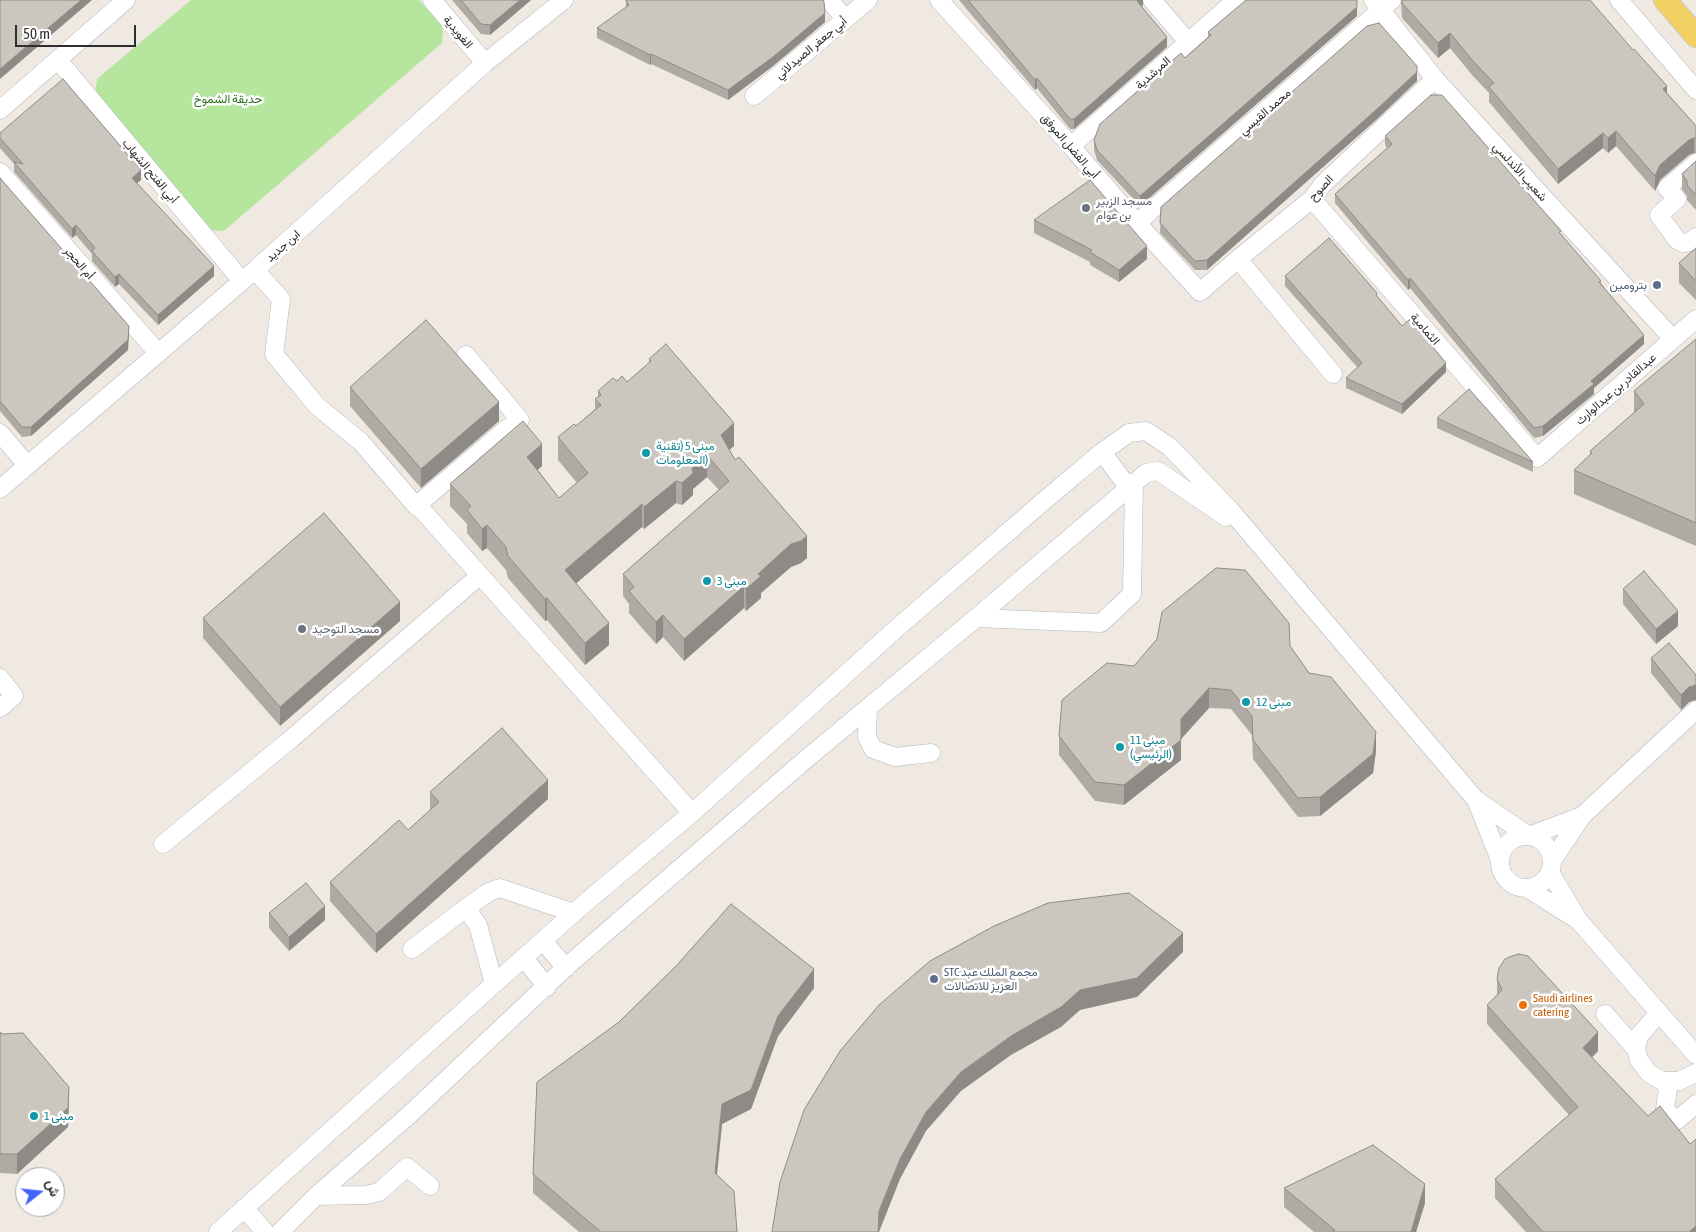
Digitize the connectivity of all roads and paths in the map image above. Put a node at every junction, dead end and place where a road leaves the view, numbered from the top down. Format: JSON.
{"nodes":[{"id":1,"x":126,"y":0,"type":"edge"},
{"id":2,"x":432,"y":0,"type":"edge"},
{"id":3,"x":564,"y":0,"type":"edge"},
{"id":4,"x":829,"y":0,"type":"edge"},
{"id":5,"x":868,"y":0,"type":"edge"},
{"id":6,"x":939,"y":0,"type":"edge"},
{"id":7,"x":1152,"y":0,"type":"edge"},
{"id":8,"x":1236,"y":0,"type":"edge"},
{"id":9,"x":1619,"y":0,"type":"edge"},
{"id":10,"x":1665,"y":0,"type":"edge"},
{"id":11,"x":1382,"y":3,"type":"edge"},
{"id":12,"x":845,"y":18,"type":"junction"},
{"id":13,"x":1696,"y":36,"type":"edge"},
{"id":14,"x":1188,"y":42,"type":"junction"},
{"id":15,"x":58,"y":60,"type":"junction"},
{"id":16,"x":485,"y":63,"type":"junction"},
{"id":17,"x":1435,"y":79,"type":"junction"},
{"id":18,"x":1696,"y":90,"type":"edge"},
{"id":19,"x":754,"y":96,"type":"dead end"},
{"id":20,"x":0,"y":110,"type":"edge"},
{"id":21,"x":1071,"y":146,"type":"junction"},
{"id":22,"x":1696,"y":163,"type":"edge"},
{"id":23,"x":0,"y":172,"type":"edge"},
{"id":24,"x":1312,"y":199,"type":"junction"},
{"id":25,"x":1137,"y":223,"type":"junction"},
{"id":26,"x":1696,"y":237,"type":"edge"},
{"id":27,"x":1238,"y":259,"type":"junction"},
{"id":28,"x":256,"y":270,"type":"junction"},
{"id":29,"x":242,"y":281,"type":"junction"},
{"id":30,"x":1200,"y":292,"type":"joint"},
{"id":31,"x":1696,"y":319,"type":"edge"},
{"id":32,"x":1673,"y":339,"type":"junction"},
{"id":33,"x":158,"y":353,"type":"junction"},
{"id":34,"x":466,"y":355,"type":"dead end"},
{"id":35,"x":1333,"y":374,"type":"dead end"},
{"id":36,"x":0,"y":432,"type":"edge"},
{"id":37,"x":1102,"y":452,"type":"junction"},
{"id":38,"x":1537,"y":458,"type":"joint"},
{"id":39,"x":27,"y":465,"type":"junction"},
{"id":40,"x":1131,"y":485,"type":"junction"},
{"id":41,"x":0,"y":489,"type":"edge"},
{"id":42,"x":416,"y":506,"type":"junction"},
{"id":43,"x":1252,"y":537,"type":"junction"},
{"id":44,"x":479,"y":576,"type":"junction"},
{"id":45,"x":976,"y":618,"type":"junction"},
{"id":46,"x":0,"y":678,"type":"edge"},
{"id":47,"x":0,"y":708,"type":"edge"},
{"id":48,"x":868,"y":708,"type":"junction"},
{"id":49,"x":1696,"y":710,"type":"edge"},
{"id":50,"x":931,"y":753,"type":"dead end"},
{"id":51,"x":1476,"y":800,"type":"junction"},
{"id":52,"x":692,"y":813,"type":"junction"},
{"id":53,"x":1582,"y":816,"type":"junction"},
{"id":54,"x":1529,"y":836,"type":"junction"},
{"id":55,"x":162,"y":844,"type":"dead end"},
{"id":56,"x":1500,"y":860,"type":"junction"},
{"id":57,"x":1551,"y":866,"type":"junction"},
{"id":58,"x":1527,"y":888,"type":"junction"},
{"id":59,"x":466,"y":908,"type":"junction"},
{"id":60,"x":574,"y":913,"type":"junction"},
{"id":61,"x":1579,"y":921,"type":"junction"},
{"id":62,"x":543,"y":941,"type":"junction"},
{"id":63,"x":412,"y":949,"type":"dead end"},
{"id":64,"x":524,"y":958,"type":"junction"},
{"id":65,"x":566,"y":968,"type":"junction"},
{"id":66,"x":494,"y":984,"type":"junction"},
{"id":67,"x":547,"y":986,"type":"junction"},
{"id":68,"x":1659,"y":1013,"type":"junction"},
{"id":69,"x":1604,"y":1014,"type":"dead end"},
{"id":70,"x":1636,"y":1049,"type":"junction"},
{"id":71,"x":1696,"y":1055,"type":"edge"},
{"id":72,"x":1696,"y":1073,"type":"edge"},
{"id":73,"x":1669,"y":1082,"type":"junction"},
{"id":74,"x":1696,"y":1104,"type":"edge"},
{"id":75,"x":430,"y":1186,"type":"dead end"},
{"id":76,"x":316,"y":1196,"type":"junction"},
{"id":77,"x":240,"y":1212,"type":"junction"},
{"id":78,"x":290,"y":1226,"type":"edge"},
{"id":79,"x":218,"y":1232,"type":"edge"},
{"id":80,"x":251,"y":1232,"type":"edge"},
{"id":81,"x":265,"y":1232,"type":"edge"},
{"id":82,"x":280,"y":1232,"type":"edge"}],
"edges":[{"from":1,"to":15,"type":"street"},
{"from":2,"to":16,"type":"street","name":"الغويدية"},
{"from":3,"to":16,"type":"street","name":"ابن جديد"},
{"from":4,"to":12,"type":"street"},
{"from":5,"to":12,"type":"street","name":"أبي جعفر الصيدلاني"},
{"from":6,"to":21,"type":"street","name":"أبي الفضل الموفق"},
{"from":7,"to":14,"type":"street"},
{"from":8,"to":14,"type":"street","name":"المرشدية"},
{"from":9,"to":18,"type":"street"},
{"from":10,"to":13,"type":"main road"},
{"from":11,"to":17,"type":"street","name":"شعيب الأندلسي"},
{"from":11,"to":25,"type":"street","name":"محمد القيسي"},
{"from":12,"to":19,"type":"street","name":"أبي جعفر الصيدلاني"},
{"from":14,"to":21,"type":"street","name":"المرشدية"},
{"from":15,"to":20,"type":"street"},
{"from":15,"to":29,"type":"street","name":"أبي الفتح الشهاب"},
{"from":16,"to":28,"type":"street","name":"ابن جديد"},
{"from":17,"to":24,"type":"street","name":"الصوح"},
{"from":17,"to":32,"type":"street","name":"شعيب الأندلسي"},
{"from":21,"to":25,"type":"street","name":"أبي الفضل الموفق"},
{"from":22,"to":26,"type":"street"},
{"from":23,"to":33,"type":"street","name":"أم الحجر"},
{"from":24,"to":27,"type":"street","name":"الصوح"},
{"from":24,"to":38,"type":"street","name":"الثمامية"},
{"from":25,"to":30,"type":"street","name":"أبي الفضل الموفق"},
{"from":27,"to":30,"type":"street","name":"الصوح"},
{"from":27,"to":35,"type":"street"},
{"from":28,"to":29,"type":"street","name":"ابن جديد"},
{"from":28,"to":42,"type":"street"},
{"from":29,"to":33,"type":"street","name":"ابن جديد"},
{"from":31,"to":32,"type":"street","name":"عبدالقادر بن عبدالوارث"},
{"from":32,"to":38,"type":"street","name":"عبدالقادر بن عبدالوارث"},
{"from":33,"to":39,"type":"street","name":"ابن جديد"},
{"from":34,"to":42,"type":"street"},
{"from":36,"to":39,"type":"street"},
{"from":37,"to":40,"type":"street"},
{"from":37,"to":43,"type":"street"},
{"from":37,"to":52,"type":"street"},
{"from":39,"to":41,"type":"street","name":"ابن جديد"},
{"from":40,"to":43,"type":"street"},
{"from":40,"to":45,"type":"street"},
{"from":40,"to":45,"type":"street"},
{"from":42,"to":44,"type":"street"},
{"from":43,"to":51,"type":"street"},
{"from":44,"to":52,"type":"street"},
{"from":44,"to":55,"type":"street"},
{"from":45,"to":48,"type":"street"},
{"from":46,"to":47,"type":"street"},
{"from":48,"to":50,"type":"street"},
{"from":48,"to":65,"type":"street"},
{"from":49,"to":53,"type":"street"},
{"from":51,"to":54,"type":"street"},
{"from":51,"to":56,"type":"street"},
{"from":52,"to":60,"type":"street"},
{"from":53,"to":54,"type":"street"},
{"from":53,"to":57,"type":"street"},
{"from":54,"to":56,"type":"street"},
{"from":54,"to":57,"type":"street"},
{"from":56,"to":58,"type":"street"},
{"from":57,"to":58,"type":"street"},
{"from":57,"to":61,"type":"street"},
{"from":58,"to":61,"type":"street"},
{"from":59,"to":60,"type":"street"},
{"from":59,"to":63,"type":"street"},
{"from":59,"to":66,"type":"street"},
{"from":60,"to":62,"type":"street"},
{"from":61,"to":68,"type":"street"},
{"from":62,"to":64,"type":"street"},
{"from":62,"to":65,"type":"street"},
{"from":64,"to":66,"type":"street"},
{"from":64,"to":67,"type":"street"},
{"from":65,"to":67,"type":"street"},
{"from":66,"to":77,"type":"street"},
{"from":67,"to":76,"type":"street"},
{"from":68,"to":70,"type":"street"},
{"from":68,"to":71,"type":"street"},
{"from":69,"to":70,"type":"street"},
{"from":70,"to":73,"type":"street"},
{"from":72,"to":73,"type":"street"},
{"from":73,"to":74,"type":"street"},
{"from":75,"to":76,"type":"street"},
{"from":76,"to":78,"type":"street"},
{"from":77,"to":79,"type":"street"},
{"from":77,"to":80,"type":"street"},
{"from":77,"to":81,"type":"street"},
{"from":78,"to":82,"type":"street"}]}
